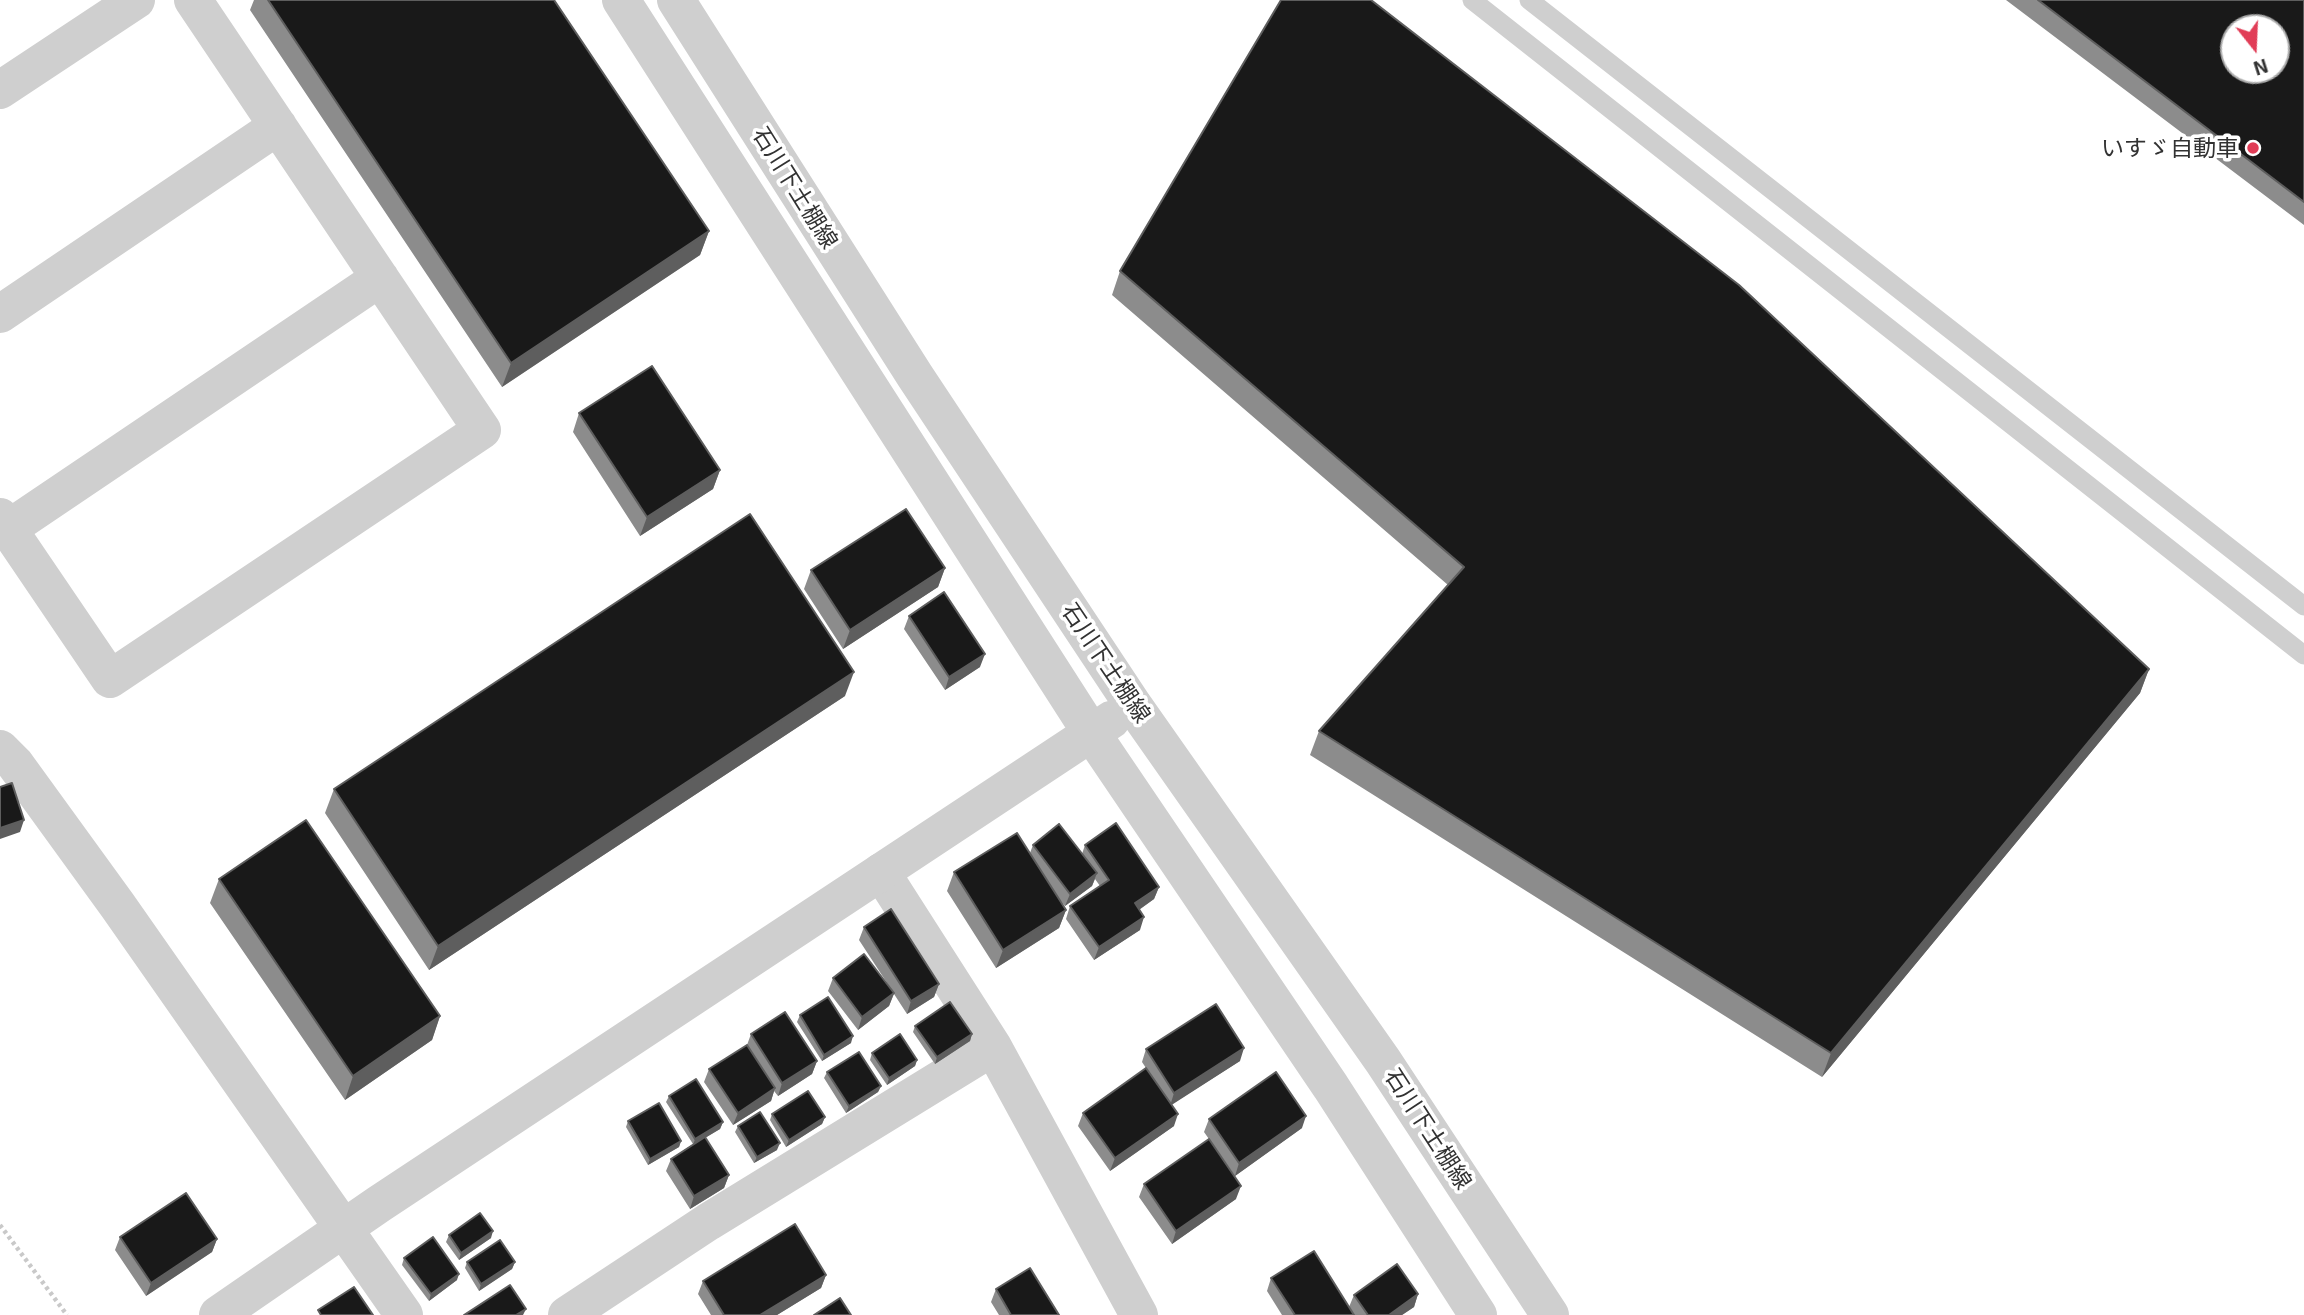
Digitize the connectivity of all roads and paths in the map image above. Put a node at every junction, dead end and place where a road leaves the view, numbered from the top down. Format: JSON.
{"nodes":[{"id":1,"x":136,"y":0,"type":"edge"},
{"id":2,"x":193,"y":0,"type":"edge"},
{"id":3,"x":621,"y":0,"type":"edge"},
{"id":4,"x":676,"y":0,"type":"edge"},
{"id":5,"x":1472,"y":0,"type":"edge"},
{"id":6,"x":1529,"y":0,"type":"edge"},
{"id":7,"x":0,"y":90,"type":"edge"},
{"id":8,"x":278,"y":126,"type":"junction"},
{"id":9,"x":380,"y":278,"type":"junction"},
{"id":10,"x":0,"y":314,"type":"edge"},
{"id":11,"x":4,"y":523,"type":"edge"},
{"id":12,"x":2304,"y":606,"type":"edge"},
{"id":13,"x":2304,"y":655,"type":"edge"},
{"id":14,"x":1133,"y":705,"type":"junction"},
{"id":15,"x":1092,"y":733,"type":"junction"},
{"id":16,"x":0,"y":749,"type":"edge"},
{"id":17,"x":881,"y":872,"type":"junction"},
{"id":18,"x":993,"y":1047,"type":"junction"},
{"id":19,"x":0,"y":1225,"type":"edge"},
{"id":20,"x":342,"y":1229,"type":"junction"},
{"id":21,"x":67,"y":1315,"type":"edge"},
{"id":22,"x":218,"y":1315,"type":"edge"},
{"id":23,"x":404,"y":1315,"type":"edge"},
{"id":24,"x":567,"y":1315,"type":"edge"},
{"id":25,"x":1139,"y":1315,"type":"edge"},
{"id":26,"x":1478,"y":1315,"type":"edge"},
{"id":27,"x":1550,"y":1315,"type":"edge"}],
"edges":[{"from":1,"to":7,"type":"street"},
{"from":2,"to":8,"type":"street"},
{"from":3,"to":15,"type":"street","name":"石川下土棚線"},
{"from":4,"to":14,"type":"street","name":"石川下土棚線"},
{"from":5,"to":13,"type":"lane"},
{"from":6,"to":12,"type":"lane"},
{"from":8,"to":9,"type":"street"},
{"from":8,"to":10,"type":"street"},
{"from":9,"to":11,"type":"street"},
{"from":9,"to":11,"type":"street"},
{"from":14,"to":15,"type":"street"},
{"from":14,"to":27,"type":"street","name":"石川下土棚線"},
{"from":15,"to":17,"type":"street"},
{"from":15,"to":26,"type":"street","name":"石川下土棚線"},
{"from":16,"to":20,"type":"street"},
{"from":17,"to":18,"type":"street"},
{"from":17,"to":20,"type":"street"},
{"from":18,"to":24,"type":"street"},
{"from":18,"to":25,"type":"street"},
{"from":19,"to":21,"type":"path"},
{"from":20,"to":22,"type":"street"},
{"from":20,"to":23,"type":"street"}]}
